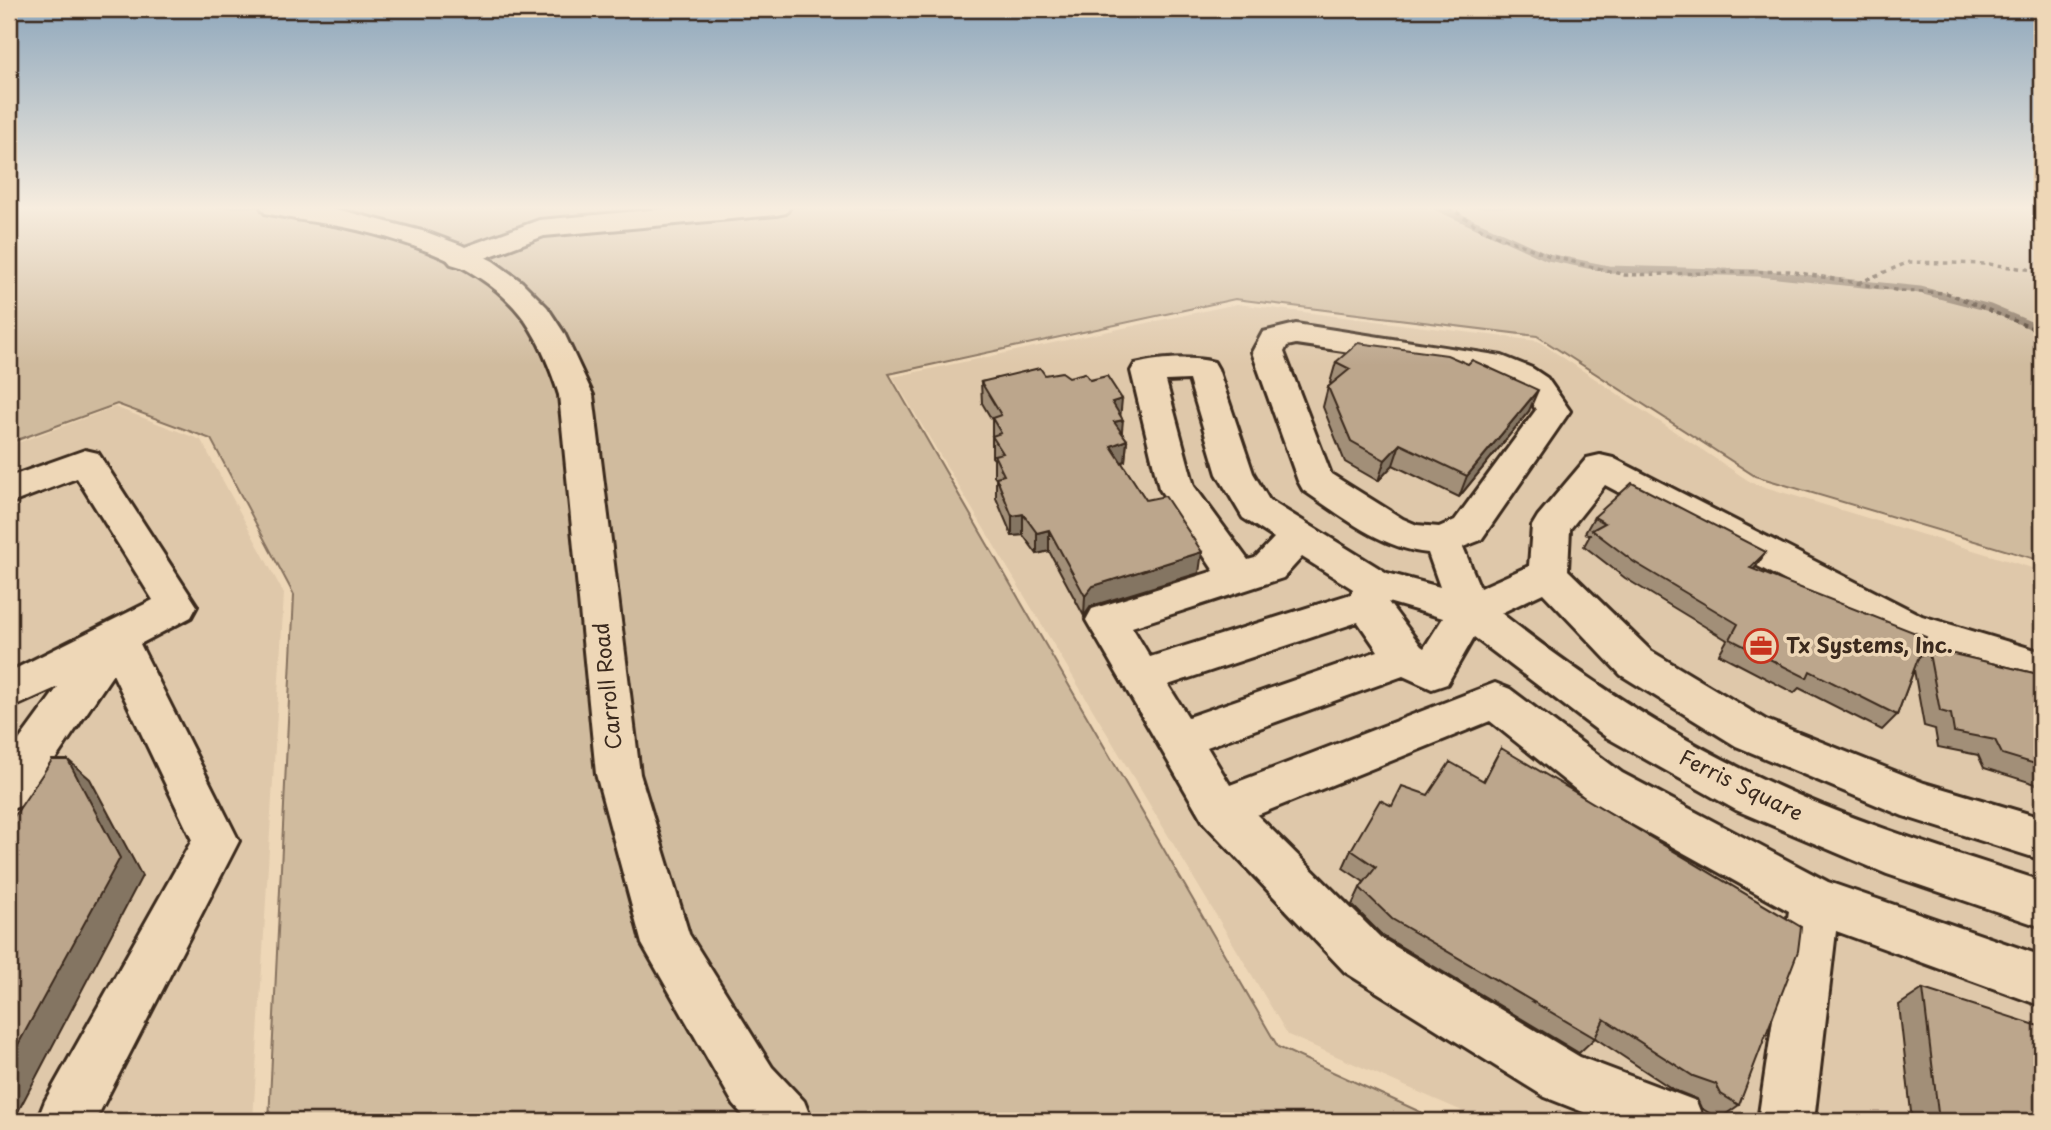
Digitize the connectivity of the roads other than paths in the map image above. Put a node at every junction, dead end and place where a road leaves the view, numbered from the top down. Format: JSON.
{"nodes":[{"id":1,"x":480,"y":260,"type":"edge"},
{"id":2,"x":9,"y":491,"type":"edge"},
{"id":3,"x":1298,"y":536,"type":"junction"},
{"id":4,"x":1442,"y":541,"type":"junction"},
{"id":5,"x":1548,"y":574,"type":"junction"},
{"id":6,"x":1240,"y":579,"type":"junction"},
{"id":7,"x":1371,"y":594,"type":"junction"},
{"id":8,"x":1469,"y":610,"type":"junction"},
{"id":9,"x":116,"y":637,"type":"junction"},
{"id":10,"x":1419,"y":665,"type":"junction"},
{"id":11,"x":2042,"y":669,"type":"edge"},
{"id":12,"x":1141,"y":677,"type":"junction"},
{"id":13,"x":9,"y":692,"type":"edge"},
{"id":14,"x":1464,"y":713,"type":"junction"},
{"id":15,"x":1178,"y":739,"type":"junction"},
{"id":16,"x":9,"y":790,"type":"edge"},
{"id":17,"x":1220,"y":809,"type":"junction"},
{"id":18,"x":2042,"y":839,"type":"edge"},
{"id":19,"x":1815,"y":900,"type":"junction"},
{"id":20,"x":2042,"y":904,"type":"edge"},
{"id":21,"x":2042,"y":981,"type":"edge"},
{"id":22,"x":65,"y":1121,"type":"edge"},
{"id":23,"x":784,"y":1121,"type":"edge"},
{"id":24,"x":1676,"y":1121,"type":"edge"},
{"id":25,"x":1786,"y":1121,"type":"edge"}],
"edges":[{"from":1,"to":23,"type":"main road","name":"Carroll Road"},
{"from":2,"to":9,"type":"main road"},
{"from":3,"to":6,"type":"main road"},
{"from":3,"to":6,"type":"main road"},
{"from":3,"to":7,"type":"main road"},
{"from":4,"to":4,"type":"main road"},
{"from":4,"to":8,"type":"main road"},
{"from":5,"to":8,"type":"main road"},
{"from":5,"to":11,"type":"main road"},
{"from":5,"to":18,"type":"main road"},
{"from":6,"to":12,"type":"main road"},
{"from":7,"to":8,"type":"main road"},
{"from":7,"to":10,"type":"main road"},
{"from":7,"to":12,"type":"main road"},
{"from":8,"to":10,"type":"main road"},
{"from":8,"to":20,"type":"main road","name":"Ferris Square"},
{"from":9,"to":13,"type":"main road"},
{"from":9,"to":16,"type":"main road"},
{"from":9,"to":22,"type":"main road"},
{"from":10,"to":14,"type":"main road"},
{"from":10,"to":15,"type":"main road"},
{"from":12,"to":15,"type":"main road"},
{"from":14,"to":17,"type":"main road"},
{"from":14,"to":19,"type":"main road"},
{"from":15,"to":17,"type":"main road"},
{"from":17,"to":24,"type":"main road"},
{"from":19,"to":21,"type":"main road"},
{"from":19,"to":25,"type":"main road"}]}
